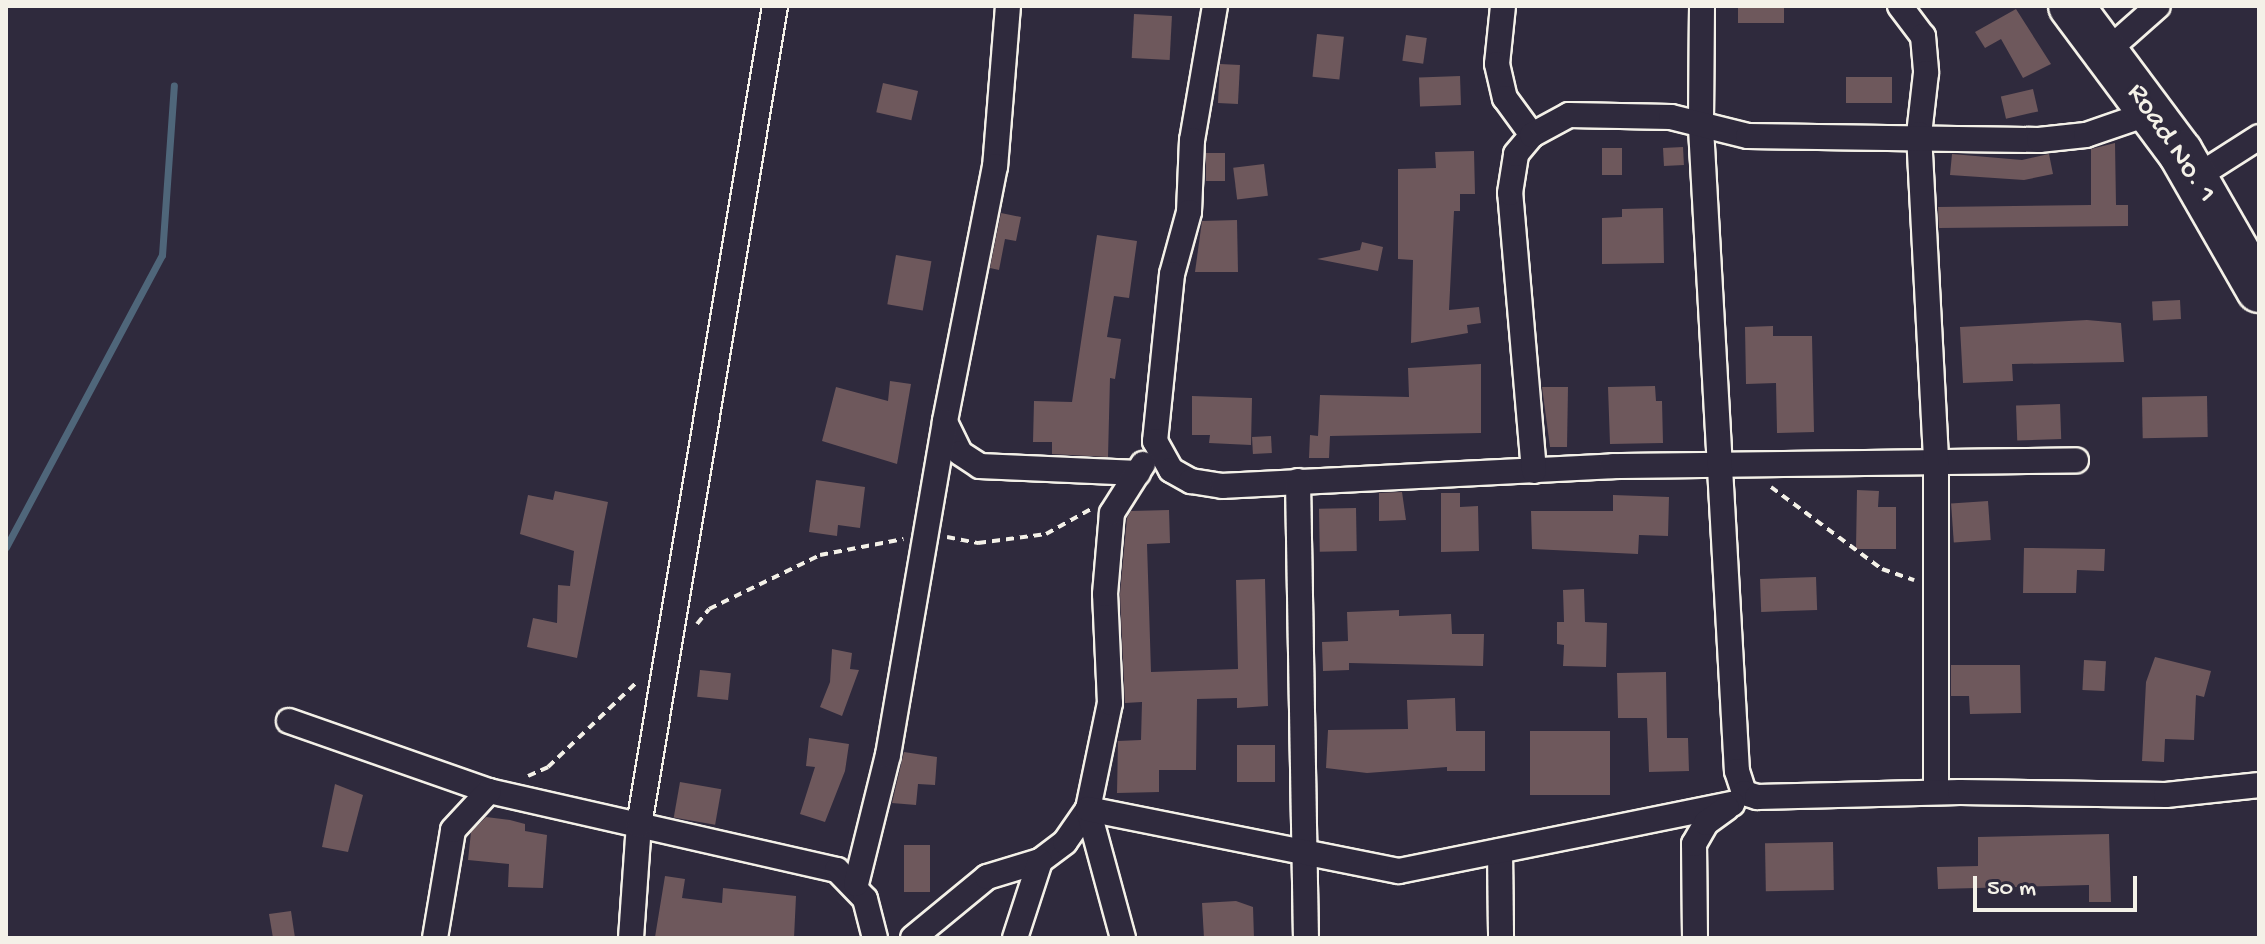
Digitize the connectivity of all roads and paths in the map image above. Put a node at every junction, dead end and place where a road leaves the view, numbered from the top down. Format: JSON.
{"nodes":[{"id":1,"x":775,"y":6,"type":"edge"},
{"id":2,"x":1008,"y":6,"type":"edge"},
{"id":3,"x":1215,"y":6,"type":"edge"},
{"id":4,"x":1503,"y":6,"type":"edge"},
{"id":5,"x":1702,"y":6,"type":"edge"},
{"id":6,"x":1900,"y":6,"type":"edge"},
{"id":7,"x":2071,"y":6,"type":"edge"},
{"id":8,"x":2158,"y":6,"type":"edge"},
{"id":9,"x":2106,"y":52,"type":"junction"},
{"id":10,"x":2150,"y":113,"type":"junction"},
{"id":11,"x":1701,"y":128,"type":"junction"},
{"id":12,"x":1919,"y":134,"type":"junction"},
{"id":13,"x":1532,"y":135,"type":"junction"},
{"id":14,"x":2259,"y":137,"type":"edge"},
{"id":15,"x":2195,"y":178,"type":"junction"},
{"id":16,"x":2259,"y":290,"type":"edge"},
{"id":17,"x":945,"y":422,"type":"junction"},
{"id":18,"x":1155,"y":441,"type":"junction"},
{"id":19,"x":2076,"y":460,"type":"dead end"},
{"id":20,"x":1723,"y":463,"type":"junction"},
{"id":21,"x":1936,"y":463,"type":"junction"},
{"id":22,"x":1534,"y":471,"type":"junction"},
{"id":23,"x":1138,"y":473,"type":"junction"},
{"id":24,"x":1298,"y":481,"type":"junction"},
{"id":25,"x":1097,"y":506,"type":"dead end"},
{"id":26,"x":925,"y":535,"type":"junction"},
{"id":27,"x":1940,"y":595,"type":"junction"},
{"id":28,"x":667,"y":655,"type":"junction"},
{"id":29,"x":289,"y":721,"type":"dead end"},
{"id":30,"x":2259,"y":785,"type":"edge"},
{"id":31,"x":489,"y":791,"type":"junction"},
{"id":32,"x":1936,"y":792,"type":"junction"},
{"id":33,"x":1738,"y":799,"type":"junction"},
{"id":34,"x":1088,"y":809,"type":"junction"},
{"id":35,"x":639,"y":825,"type":"junction"},
{"id":36,"x":1500,"y":851,"type":"junction"},
{"id":37,"x":1304,"y":852,"type":"junction"},
{"id":38,"x":1040,"y":861,"type":"junction"},
{"id":39,"x":856,"y":884,"type":"junction"},
{"id":40,"x":435,"y":938,"type":"edge"},
{"id":41,"x":631,"y":938,"type":"edge"},
{"id":42,"x":875,"y":938,"type":"edge"},
{"id":43,"x":913,"y":938,"type":"edge"},
{"id":44,"x":1015,"y":938,"type":"edge"},
{"id":45,"x":1123,"y":938,"type":"edge"},
{"id":46,"x":1306,"y":938,"type":"edge"},
{"id":47,"x":1501,"y":938,"type":"edge"},
{"id":48,"x":1695,"y":938,"type":"edge"}],
"edges":[{"from":1,"to":28,"type":"street"},
{"from":2,"to":17,"type":"street"},
{"from":3,"to":18,"type":"street"},
{"from":4,"to":13,"type":"street"},
{"from":5,"to":11,"type":"street"},
{"from":6,"to":12,"type":"street"},
{"from":7,"to":9,"type":"highway","name":"Road No. 1"},
{"from":8,"to":9,"type":"street"},
{"from":9,"to":10,"type":"highway","name":"Road No. 1"},
{"from":10,"to":12,"type":"street"},
{"from":10,"to":15,"type":"highway","name":"Road No. 1"},
{"from":11,"to":12,"type":"street"},
{"from":11,"to":13,"type":"street"},
{"from":11,"to":20,"type":"street"},
{"from":12,"to":21,"type":"street"},
{"from":13,"to":22,"type":"street"},
{"from":14,"to":15,"type":"street"},
{"from":15,"to":16,"type":"highway","name":"Road No. 1"},
{"from":17,"to":23,"type":"street"},
{"from":17,"to":26,"type":"street"},
{"from":18,"to":23,"type":"street"},
{"from":18,"to":24,"type":"street"},
{"from":19,"to":21,"type":"street"},
{"from":20,"to":21,"type":"street"},
{"from":20,"to":22,"type":"street"},
{"from":20,"to":27,"type":"path"},
{"from":20,"to":33,"type":"street"},
{"from":21,"to":27,"type":"street"},
{"from":22,"to":24,"type":"street"},
{"from":23,"to":34,"type":"street"},
{"from":24,"to":37,"type":"street"},
{"from":25,"to":26,"type":"path"},
{"from":26,"to":28,"type":"path"},
{"from":26,"to":39,"type":"street"},
{"from":27,"to":32,"type":"street"},
{"from":28,"to":31,"type":"path"},
{"from":28,"to":35,"type":"street"},
{"from":29,"to":31,"type":"street"},
{"from":30,"to":32,"type":"street"},
{"from":31,"to":35,"type":"street"},
{"from":31,"to":40,"type":"street"},
{"from":32,"to":33,"type":"street"},
{"from":33,"to":36,"type":"street"},
{"from":33,"to":48,"type":"street"},
{"from":34,"to":37,"type":"street"},
{"from":34,"to":38,"type":"street"},
{"from":34,"to":45,"type":"street"},
{"from":35,"to":39,"type":"street"},
{"from":35,"to":41,"type":"street"},
{"from":36,"to":37,"type":"street"},
{"from":36,"to":47,"type":"street"},
{"from":37,"to":46,"type":"street"},
{"from":38,"to":43,"type":"street"},
{"from":38,"to":44,"type":"street"},
{"from":39,"to":42,"type":"street"}]}
